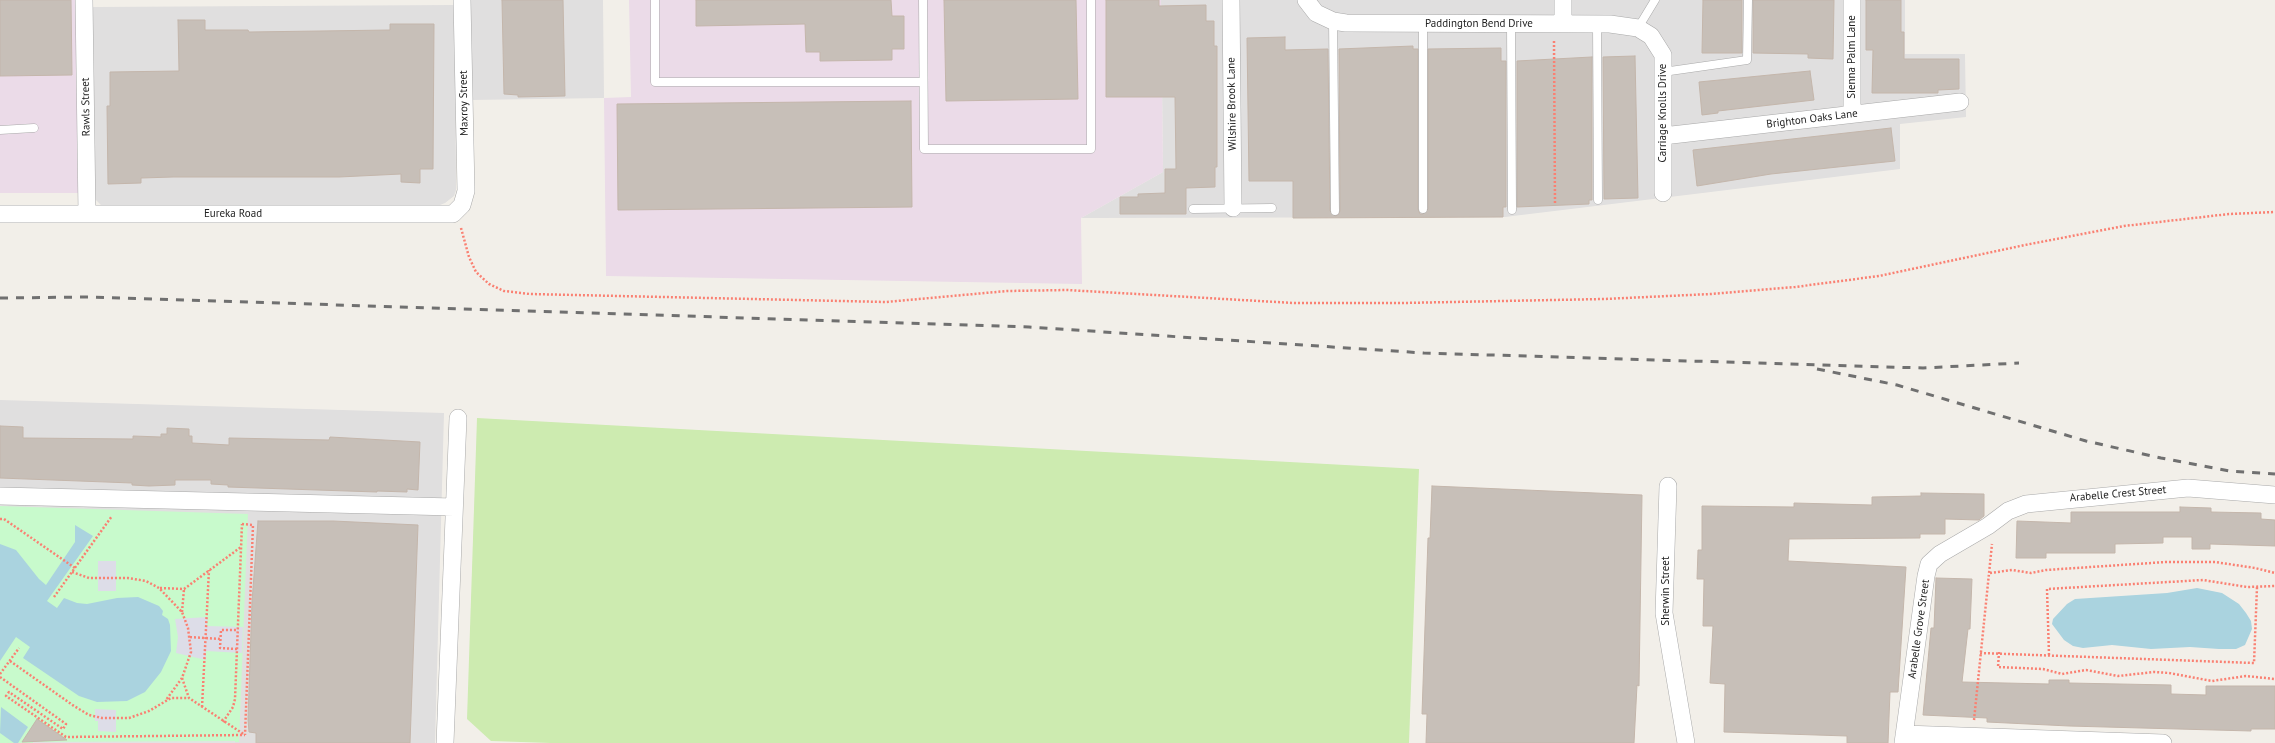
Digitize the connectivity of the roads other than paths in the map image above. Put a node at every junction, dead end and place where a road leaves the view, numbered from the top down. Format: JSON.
{"nodes":[{"id":1,"x":84,"y":0,"type":"edge"},
{"id":2,"x":462,"y":0,"type":"edge"},
{"id":3,"x":655,"y":0,"type":"edge"},
{"id":4,"x":923,"y":0,"type":"edge"},
{"id":5,"x":1091,"y":0,"type":"edge"},
{"id":6,"x":1231,"y":0,"type":"edge"},
{"id":7,"x":1563,"y":0,"type":"edge"},
{"id":8,"x":1655,"y":0,"type":"edge"},
{"id":9,"x":1748,"y":0,"type":"edge"},
{"id":10,"x":1852,"y":0,"type":"edge"},
{"id":11,"x":1308,"y":3,"type":"edge"},
{"id":12,"x":1333,"y":21,"type":"junction"},
{"id":13,"x":1423,"y":23,"type":"junction"},
{"id":14,"x":1511,"y":24,"type":"junction"},
{"id":15,"x":1563,"y":24,"type":"junction"},
{"id":16,"x":1597,"y":24,"type":"junction"},
{"id":17,"x":1645,"y":32,"type":"junction"},
{"id":18,"x":1663,"y":72,"type":"junction"},
{"id":19,"x":923,"y":82,"type":"junction"},
{"id":20,"x":1960,"y":102,"type":"dead end"},
{"id":21,"x":1852,"y":114,"type":"junction"},
{"id":22,"x":34,"y":128,"type":"dead end"},
{"id":23,"x":0,"y":130,"type":"edge"},
{"id":24,"x":1663,"y":136,"type":"junction"},
{"id":25,"x":1663,"y":193,"type":"dead end"},
{"id":26,"x":1598,"y":200,"type":"dead end"},
{"id":27,"x":1233,"y":208,"type":"junction"},
{"id":28,"x":1272,"y":208,"type":"dead end"},
{"id":29,"x":1192,"y":209,"type":"dead end"},
{"id":30,"x":1423,"y":209,"type":"dead end"},
{"id":31,"x":457,"y":210,"type":"joint"},
{"id":32,"x":1512,"y":210,"type":"dead end"},
{"id":33,"x":1335,"y":211,"type":"dead end"},
{"id":34,"x":0,"y":214,"type":"edge"},
{"id":35,"x":87,"y":214,"type":"junction"},
{"id":36,"x":458,"y":418,"type":"dead end"},
{"id":37,"x":1668,"y":486,"type":"dead end"},
{"id":38,"x":2275,"y":495,"type":"edge"},
{"id":39,"x":0,"y":496,"type":"edge"},
{"id":40,"x":454,"y":507,"type":"junction"},
{"id":41,"x":1971,"y":537,"type":"joint"},
{"id":42,"x":1903,"y":738,"type":"edge"},
{"id":43,"x":445,"y":743,"type":"edge"},
{"id":44,"x":1686,"y":743,"type":"edge"},
{"id":45,"x":2163,"y":743,"type":"edge"}],
"edges":[{"from":1,"to":35,"type":"street","name":"Rawls Street"},
{"from":2,"to":31,"type":"street","name":"Maxroy Street"},
{"from":3,"to":19,"type":"lane"},
{"from":4,"to":19,"type":"lane"},
{"from":5,"to":19,"type":"lane"},
{"from":6,"to":27,"type":"street","name":"Wilshire Brook Lane"},
{"from":7,"to":15,"type":"street"},
{"from":8,"to":17,"type":"lane"},
{"from":9,"to":18,"type":"lane"},
{"from":10,"to":21,"type":"street","name":"Sienna Palm Lane"},
{"from":11,"to":12,"type":"street","name":"Paddington Bend Drive"},
{"from":12,"to":13,"type":"street","name":"Paddington Bend Drive"},
{"from":12,"to":33,"type":"lane"},
{"from":13,"to":14,"type":"street","name":"Paddington Bend Drive"},
{"from":13,"to":30,"type":"lane"},
{"from":14,"to":15,"type":"street","name":"Paddington Bend Drive"},
{"from":14,"to":32,"type":"lane"},
{"from":15,"to":16,"type":"street","name":"Paddington Bend Drive"},
{"from":16,"to":17,"type":"street","name":"Paddington Bend Drive"},
{"from":16,"to":26,"type":"lane"},
{"from":17,"to":18,"type":"street","name":"Carriage Knolls Drive"},
{"from":18,"to":24,"type":"street","name":"Carriage Knolls Drive"},
{"from":20,"to":21,"type":"street","name":"Brighton Oaks Lane"},
{"from":21,"to":24,"type":"street","name":"Brighton Oaks Lane"},
{"from":22,"to":23,"type":"lane"},
{"from":24,"to":25,"type":"street","name":"Carriage Knolls Drive"},
{"from":27,"to":28,"type":"lane"},
{"from":27,"to":29,"type":"lane"},
{"from":31,"to":35,"type":"street","name":"Eureka Road"},
{"from":34,"to":35,"type":"street","name":"Eureka Road"},
{"from":36,"to":40,"type":"street"},
{"from":37,"to":44,"type":"street","name":"Sherwin Street"},
{"from":38,"to":41,"type":"street","name":"Arabelle Crest Street"},
{"from":39,"to":40,"type":"street"},
{"from":40,"to":43,"type":"street"},
{"from":41,"to":42,"type":"street","name":"Arabelle Grove Street"},
{"from":42,"to":45,"type":"street"}]}
